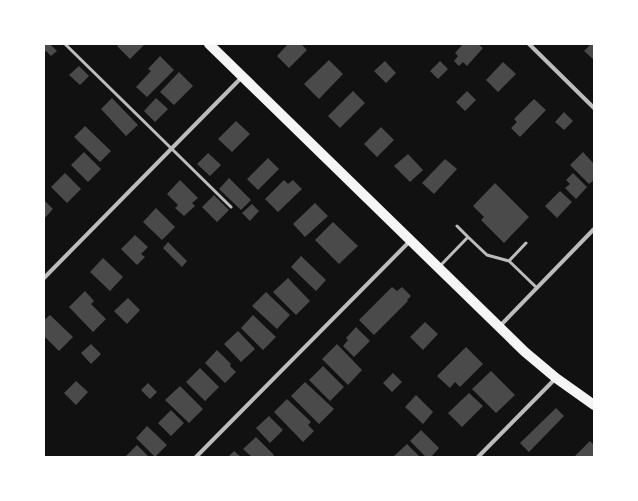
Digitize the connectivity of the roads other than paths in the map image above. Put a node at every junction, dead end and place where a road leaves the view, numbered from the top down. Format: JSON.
{"nodes":[{"id":1,"x":65,"y":44,"type":"edge"},
{"id":2,"x":209,"y":44,"type":"edge"},
{"id":3,"x":529,"y":44,"type":"edge"},
{"id":4,"x":242,"y":77,"type":"junction"},
{"id":5,"x":594,"y":108,"type":"edge"},
{"id":6,"x":172,"y":148,"type":"junction"},
{"id":7,"x":231,"y":207,"type":"dead end"},
{"id":8,"x":457,"y":226,"type":"dead end"},
{"id":9,"x":594,"y":229,"type":"edge"},
{"id":10,"x":468,"y":237,"type":"junction"},
{"id":11,"x":410,"y":240,"type":"junction"},
{"id":12,"x":526,"y":243,"type":"dead end"},
{"id":13,"x":509,"y":261,"type":"junction"},
{"id":14,"x":438,"y":268,"type":"junction"},
{"id":15,"x":44,"y":278,"type":"edge"},
{"id":16,"x":537,"y":288,"type":"junction"},
{"id":17,"x":498,"y":327,"type":"junction"},
{"id":18,"x":556,"y":378,"type":"junction"},
{"id":19,"x":594,"y":405,"type":"edge"},
{"id":20,"x":196,"y":457,"type":"edge"},
{"id":21,"x":478,"y":457,"type":"edge"}],
"edges":[{"from":1,"to":6,"type":"lane"},
{"from":2,"to":4,"type":"main road"},
{"from":3,"to":5,"type":"street"},
{"from":4,"to":6,"type":"street"},
{"from":4,"to":11,"type":"main road"},
{"from":6,"to":7,"type":"lane"},
{"from":6,"to":15,"type":"street"},
{"from":8,"to":10,"type":"lane"},
{"from":9,"to":16,"type":"street"},
{"from":10,"to":13,"type":"lane"},
{"from":10,"to":14,"type":"lane"},
{"from":11,"to":14,"type":"main road"},
{"from":11,"to":20,"type":"street"},
{"from":12,"to":13,"type":"lane"},
{"from":13,"to":16,"type":"lane"},
{"from":14,"to":17,"type":"main road"},
{"from":16,"to":17,"type":"street"},
{"from":17,"to":18,"type":"main road"},
{"from":18,"to":19,"type":"main road"},
{"from":18,"to":21,"type":"street"}]}
